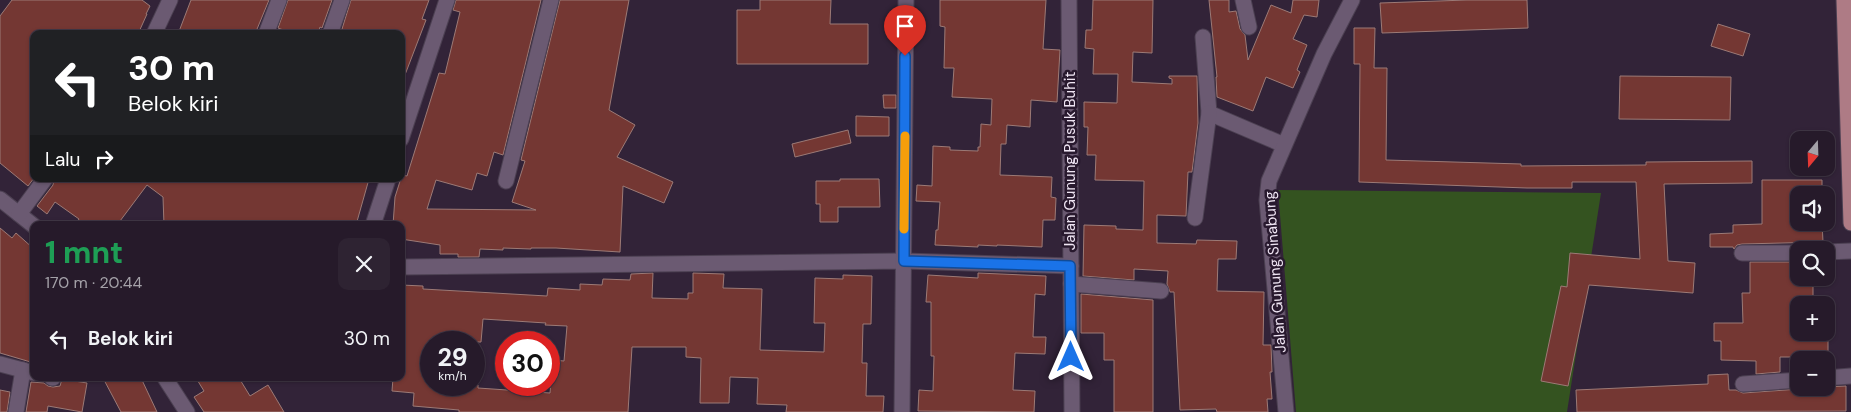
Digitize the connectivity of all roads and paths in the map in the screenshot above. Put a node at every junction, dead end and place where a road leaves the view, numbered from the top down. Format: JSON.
{"nodes":[{"id":1,"x":170,"y":0,"type":"edge"},
{"id":2,"x":279,"y":0,"type":"edge"},
{"id":3,"x":342,"y":0,"type":"edge"},
{"id":4,"x":446,"y":0,"type":"edge"},
{"id":5,"x":551,"y":0,"type":"edge"},
{"id":6,"x":906,"y":0,"type":"edge"},
{"id":7,"x":1069,"y":0,"type":"edge"},
{"id":8,"x":1243,"y":0,"type":"edge"},
{"id":9,"x":1352,"y":0,"type":"edge"},
{"id":10,"x":1844,"y":0,"type":"edge"},
{"id":11,"x":1249,"y":27,"type":"dead end"},
{"id":12,"x":156,"y":30,"type":"edge"},
{"id":13,"x":268,"y":30,"type":"edge"},
{"id":14,"x":331,"y":30,"type":"edge"},
{"id":15,"x":1203,"y":37,"type":"dead end"},
{"id":16,"x":1209,"y":113,"type":"junction"},
{"id":17,"x":405,"y":127,"type":"edge"},
{"id":18,"x":1284,"y":145,"type":"junction"},
{"id":19,"x":506,"y":181,"type":"dead end"},
{"id":20,"x":44,"y":182,"type":"edge"},
{"id":21,"x":387,"y":182,"type":"edge"},
{"id":22,"x":0,"y":199,"type":"edge"},
{"id":23,"x":19,"y":214,"type":"junction"},
{"id":24,"x":1195,"y":218,"type":"dead end"},
{"id":25,"x":375,"y":221,"type":"edge"},
{"id":26,"x":30,"y":223,"type":"edge"},
{"id":27,"x":1851,"y":224,"type":"edge"},
{"id":28,"x":1851,"y":251,"type":"edge"},
{"id":29,"x":1835,"y":252,"type":"edge"},
{"id":30,"x":1742,"y":253,"type":"dead end"},
{"id":31,"x":1790,"y":253,"type":"edge"},
{"id":32,"x":904,"y":261,"type":"junction"},
{"id":33,"x":1070,"y":266,"type":"junction"},
{"id":34,"x":405,"y":267,"type":"edge"},
{"id":35,"x":1071,"y":284,"type":"junction"},
{"id":36,"x":1161,"y":291,"type":"dead end"},
{"id":37,"x":0,"y":364,"type":"edge"},
{"id":38,"x":28,"y":371,"type":"edge"},
{"id":39,"x":1851,"y":376,"type":"edge"},
{"id":40,"x":1835,"y":377,"type":"edge"},
{"id":41,"x":167,"y":381,"type":"edge"},
{"id":42,"x":1790,"y":381,"type":"edge"},
{"id":43,"x":1743,"y":384,"type":"dead end"},
{"id":44,"x":16,"y":412,"type":"edge"},
{"id":45,"x":187,"y":412,"type":"edge"},
{"id":46,"x":902,"y":412,"type":"edge"},
{"id":47,"x":1072,"y":412,"type":"edge"},
{"id":48,"x":1286,"y":412,"type":"edge"}],
"edges":[{"from":1,"to":12,"type":"street"},
{"from":2,"to":13,"type":"street"},
{"from":3,"to":14,"type":"street"},
{"from":4,"to":17,"type":"street"},
{"from":5,"to":19,"type":"street"},
{"from":6,"to":32,"type":"street"},
{"from":7,"to":33,"type":"street","name":"Jalan Gunung Pusuk Buhit"},
{"from":8,"to":11,"type":"street"},
{"from":9,"to":18,"type":"street","name":"Jalan Gunung Sinabung"},
{"from":10,"to":27,"type":"main road"},
{"from":15,"to":16,"type":"street"},
{"from":16,"to":18,"type":"street"},
{"from":16,"to":24,"type":"street"},
{"from":18,"to":48,"type":"street","name":"Jalan Gunung Sinabung"},
{"from":20,"to":23,"type":"street"},
{"from":21,"to":25,"type":"street"},
{"from":22,"to":23,"type":"street"},
{"from":23,"to":26,"type":"street"},
{"from":28,"to":29,"type":"street"},
{"from":30,"to":31,"type":"street"},
{"from":32,"to":33,"type":"street"},
{"from":32,"to":34,"type":"street"},
{"from":32,"to":46,"type":"street"},
{"from":33,"to":35,"type":"street","name":"Jalan Gunung Pusuk Buhit"},
{"from":35,"to":36,"type":"street"},
{"from":35,"to":47,"type":"street","name":"Jalan Gunung Pusuk Buhit"},
{"from":37,"to":38,"type":"street"},
{"from":38,"to":44,"type":"street"},
{"from":39,"to":40,"type":"street"},
{"from":41,"to":45,"type":"street"},
{"from":42,"to":43,"type":"street"}]}
